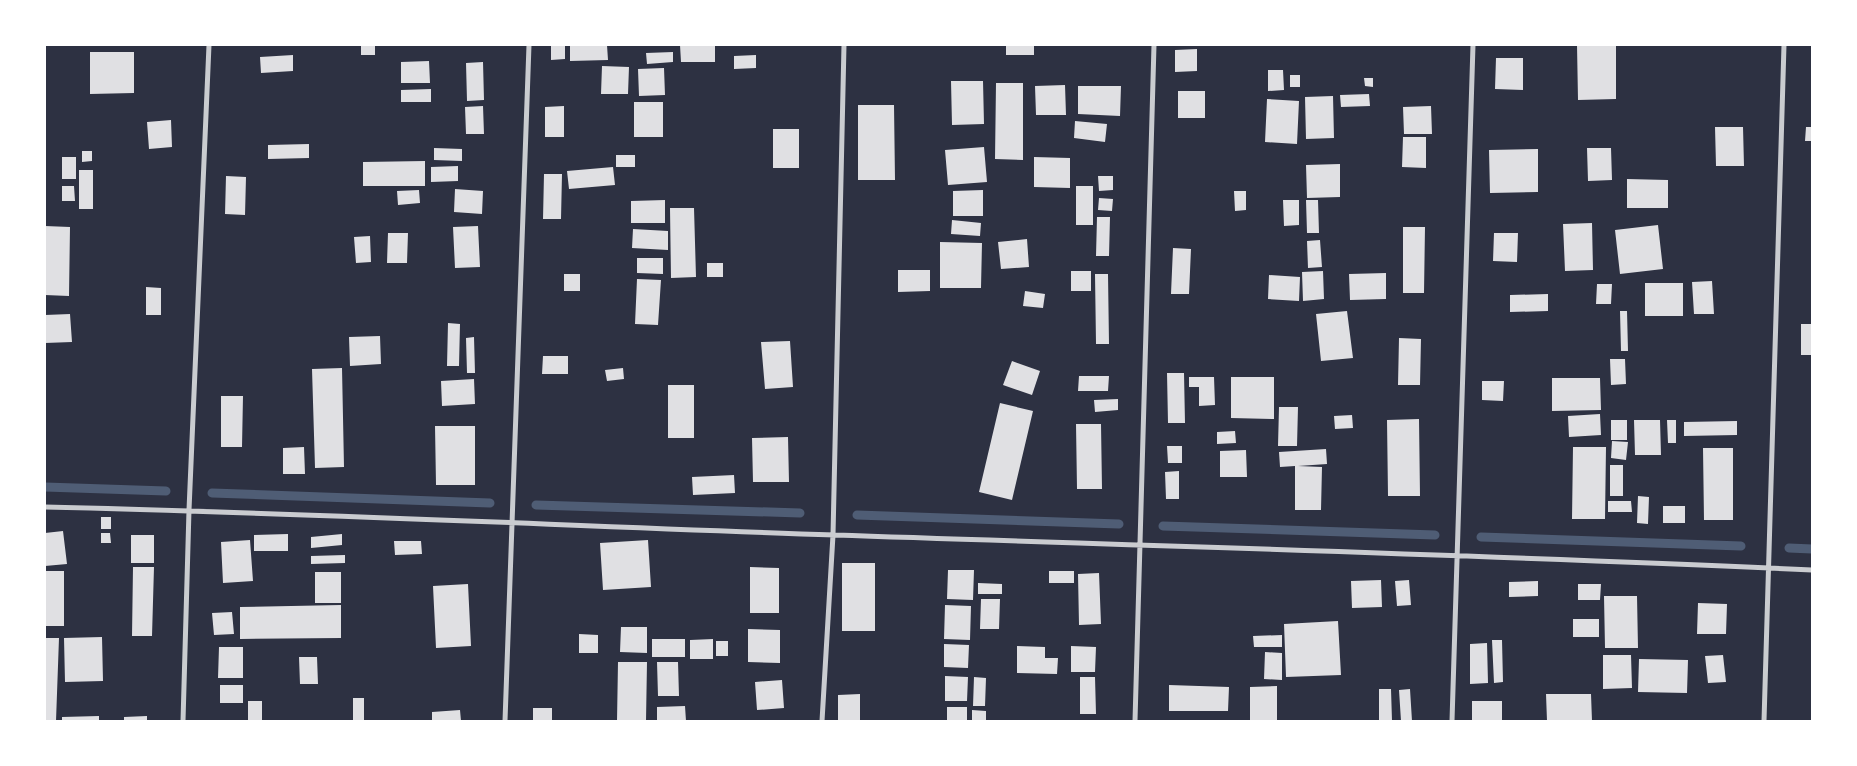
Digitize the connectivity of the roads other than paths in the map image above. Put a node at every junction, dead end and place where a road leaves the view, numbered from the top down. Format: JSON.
{"nodes":[{"id":1,"x":209,"y":45,"type":"edge"},
{"id":2,"x":529,"y":45,"type":"edge"},
{"id":3,"x":844,"y":45,"type":"edge"},
{"id":4,"x":1154,"y":45,"type":"edge"},
{"id":5,"x":1474,"y":45,"type":"edge"},
{"id":6,"x":1784,"y":45,"type":"edge"},
{"id":7,"x":45,"y":507,"type":"edge"},
{"id":8,"x":189,"y":510,"type":"junction"},
{"id":9,"x":512,"y":523,"type":"junction"},
{"id":10,"x":833,"y":535,"type":"junction"},
{"id":11,"x":1140,"y":544,"type":"junction"},
{"id":12,"x":1457,"y":555,"type":"junction"},
{"id":13,"x":1768,"y":568,"type":"junction"},
{"id":14,"x":1812,"y":570,"type":"edge"},
{"id":15,"x":183,"y":721,"type":"edge"},
{"id":16,"x":506,"y":721,"type":"edge"},
{"id":17,"x":822,"y":721,"type":"edge"},
{"id":18,"x":1135,"y":721,"type":"edge"},
{"id":19,"x":1452,"y":721,"type":"edge"},
{"id":20,"x":1764,"y":721,"type":"edge"}],
"edges":[{"from":1,"to":8,"type":"street"},
{"from":2,"to":9,"type":"street"},
{"from":3,"to":10,"type":"street"},
{"from":4,"to":11,"type":"street"},
{"from":5,"to":12,"type":"street"},
{"from":6,"to":13,"type":"street"},
{"from":7,"to":8,"type":"street"},
{"from":8,"to":9,"type":"street"},
{"from":8,"to":15,"type":"street"},
{"from":9,"to":10,"type":"street"},
{"from":9,"to":16,"type":"street"},
{"from":10,"to":11,"type":"street"},
{"from":10,"to":17,"type":"street"},
{"from":11,"to":12,"type":"street"},
{"from":11,"to":18,"type":"street"},
{"from":12,"to":13,"type":"street"},
{"from":12,"to":19,"type":"street"},
{"from":13,"to":14,"type":"street"},
{"from":13,"to":20,"type":"street"}]}
